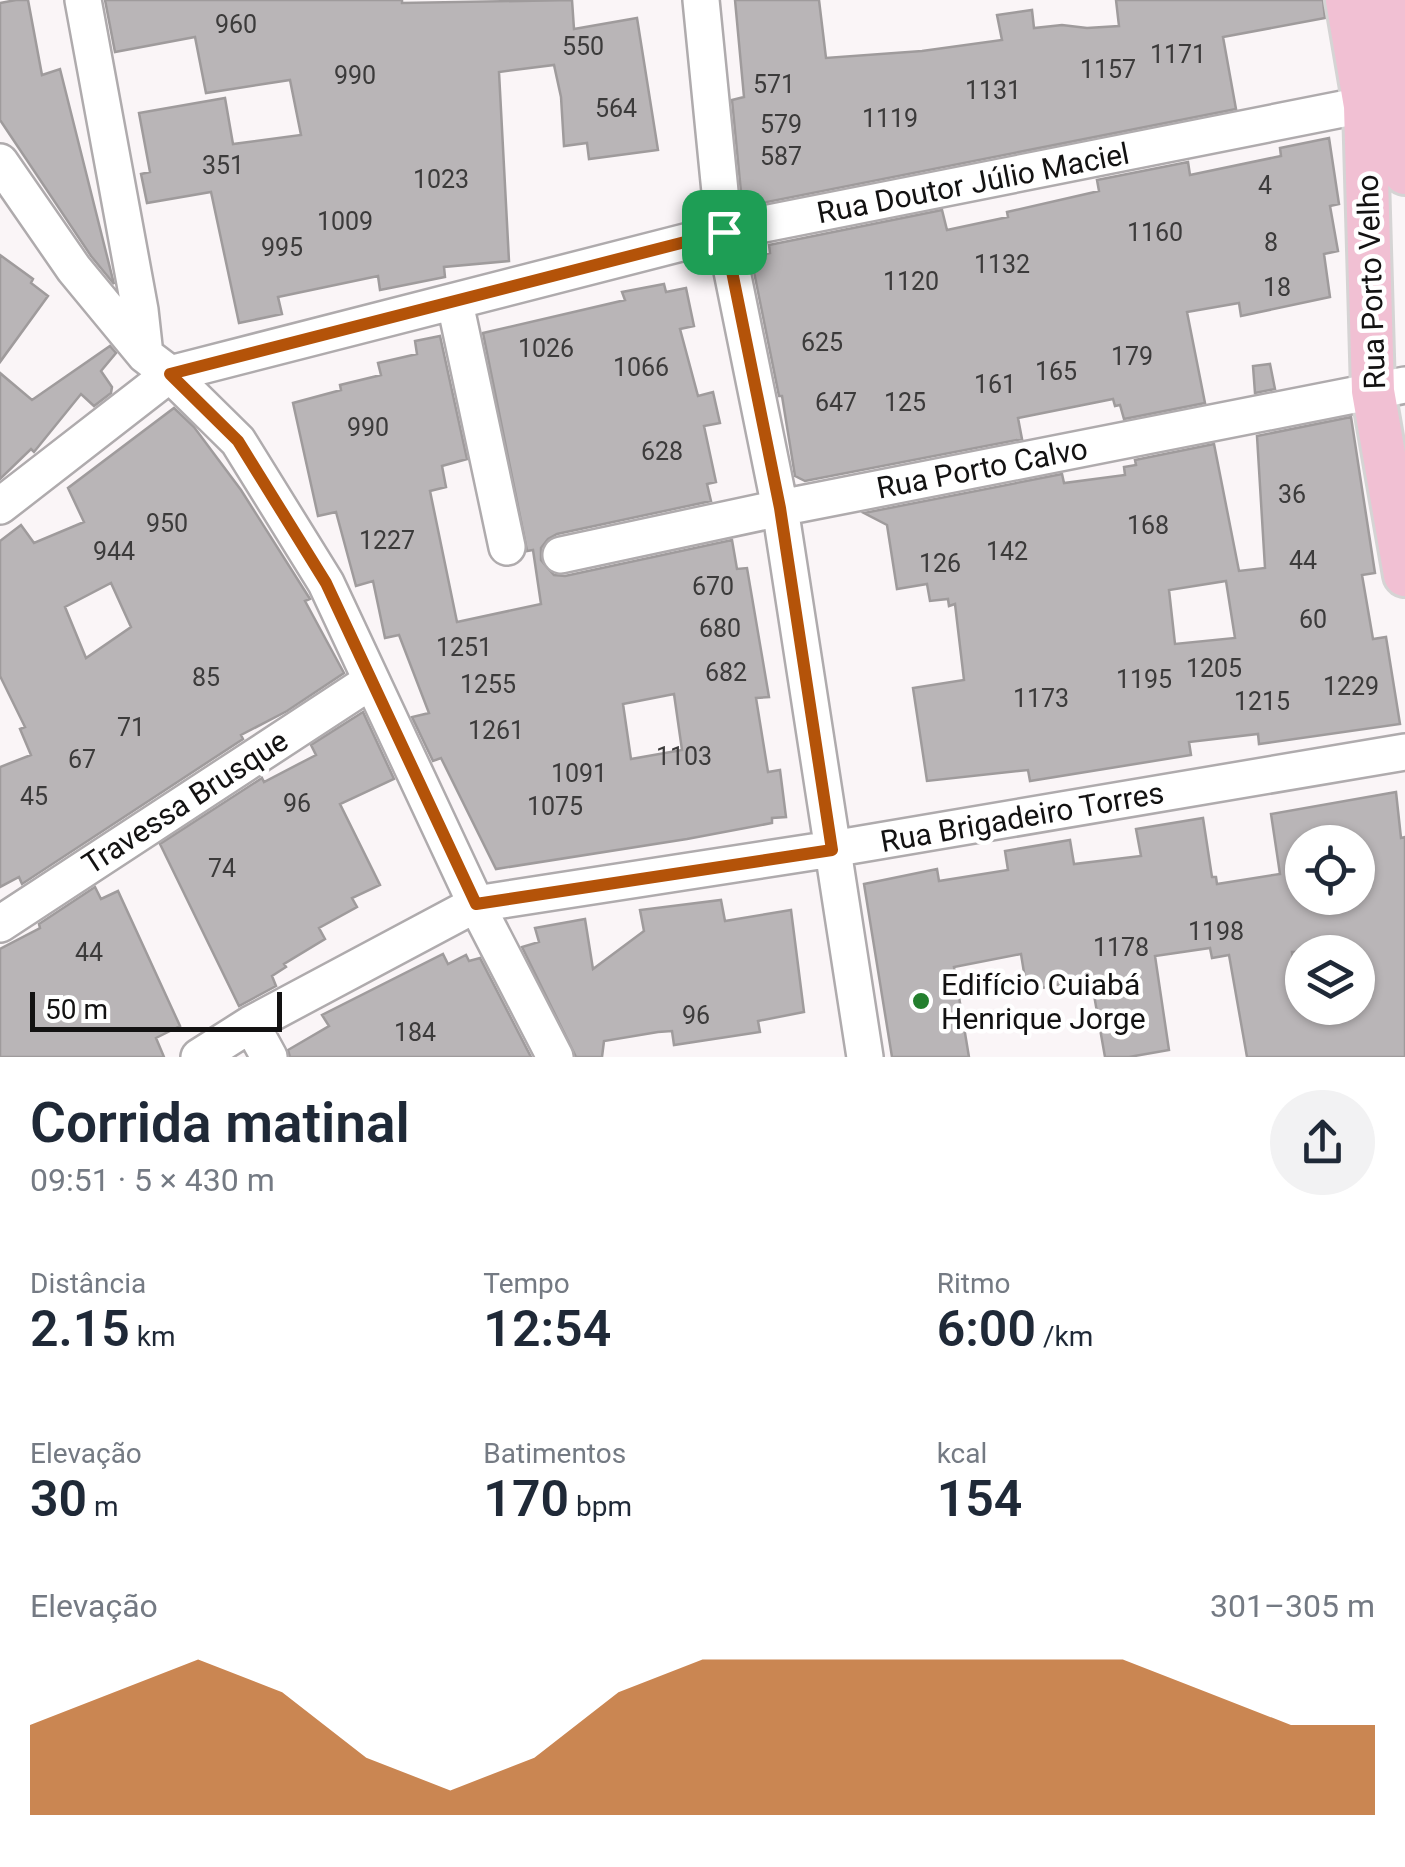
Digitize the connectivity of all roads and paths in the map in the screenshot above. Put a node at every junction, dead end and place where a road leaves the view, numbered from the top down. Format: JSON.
{"nodes":[{"id":1,"x":82,"y":0,"type":"edge"},
{"id":2,"x":701,"y":0,"type":"edge"},
{"id":3,"x":1347,"y":0,"type":"edge"},
{"id":4,"x":1385,"y":0,"type":"edge"},
{"id":5,"x":1389,"y":100,"type":"edge"},
{"id":6,"x":0,"y":164,"type":"edge"},
{"id":7,"x":1405,"y":174,"type":"edge"},
{"id":8,"x":724,"y":232,"type":"junction"},
{"id":9,"x":455,"y":303,"type":"junction"},
{"id":10,"x":158,"y":364,"type":"junction"},
{"id":11,"x":1389,"y":388,"type":"edge"},
{"id":12,"x":0,"y":506,"type":"edge"},
{"id":13,"x":780,"y":508,"type":"junction"},
{"id":14,"x":507,"y":547,"type":"dead end"},
{"id":15,"x":561,"y":556,"type":"dead end"},
{"id":16,"x":1405,"y":575,"type":"edge"},
{"id":17,"x":372,"y":680,"type":"junction"},
{"id":18,"x":1405,"y":752,"type":"edge"},
{"id":19,"x":832,"y":850,"type":"junction"},
{"id":20,"x":476,"y":904,"type":"junction"},
{"id":21,"x":0,"y":924,"type":"edge"},
{"id":22,"x":252,"y":1024,"type":"junction"},
{"id":23,"x":199,"y":1057,"type":"edge"},
{"id":24,"x":269,"y":1057,"type":"edge"},
{"id":25,"x":555,"y":1057,"type":"edge"},
{"id":26,"x":865,"y":1057,"type":"edge"}],
"edges":[{"from":1,"to":10,"type":"street"},
{"from":2,"to":8,"type":"street"},
{"from":3,"to":5,"type":"main road"},
{"from":4,"to":5,"type":"main road"},
{"from":5,"to":7,"type":"main road","name":"Rua Porto Velho"},
{"from":5,"to":8,"type":"street","name":"Rua Doutor Júlio Maciel"},
{"from":5,"to":11,"type":"main road","name":"Rua Porto Velho"},
{"from":6,"to":10,"type":"street"},
{"from":8,"to":9,"type":"street","name":"Rua Doutor Júlio Maciel"},
{"from":8,"to":13,"type":"street"},
{"from":9,"to":10,"type":"street","name":"Rua Doutor Júlio Maciel"},
{"from":9,"to":14,"type":"street"},
{"from":10,"to":12,"type":"street","name":"Rua Doutor Júlio Maciel"},
{"from":10,"to":17,"type":"street"},
{"from":11,"to":13,"type":"street","name":"Rua Porto Calvo"},
{"from":11,"to":16,"type":"main road","name":"Rua Porto Velho"},
{"from":13,"to":15,"type":"street","name":"Rua Porto Calvo"},
{"from":13,"to":19,"type":"street"},
{"from":17,"to":20,"type":"street"},
{"from":17,"to":21,"type":"street","name":"Travessa Brusque"},
{"from":18,"to":19,"type":"street","name":"Rua Brigadeiro Torres"},
{"from":19,"to":20,"type":"street","name":"Rua Brigadeiro Torres"},
{"from":19,"to":26,"type":"street"},
{"from":20,"to":22,"type":"street","name":"Rua Brigadeiro Torres"},
{"from":20,"to":25,"type":"street"},
{"from":22,"to":23,"type":"street","name":"Rua Brigadeiro Torres"},
{"from":22,"to":24,"type":"street"}]}
